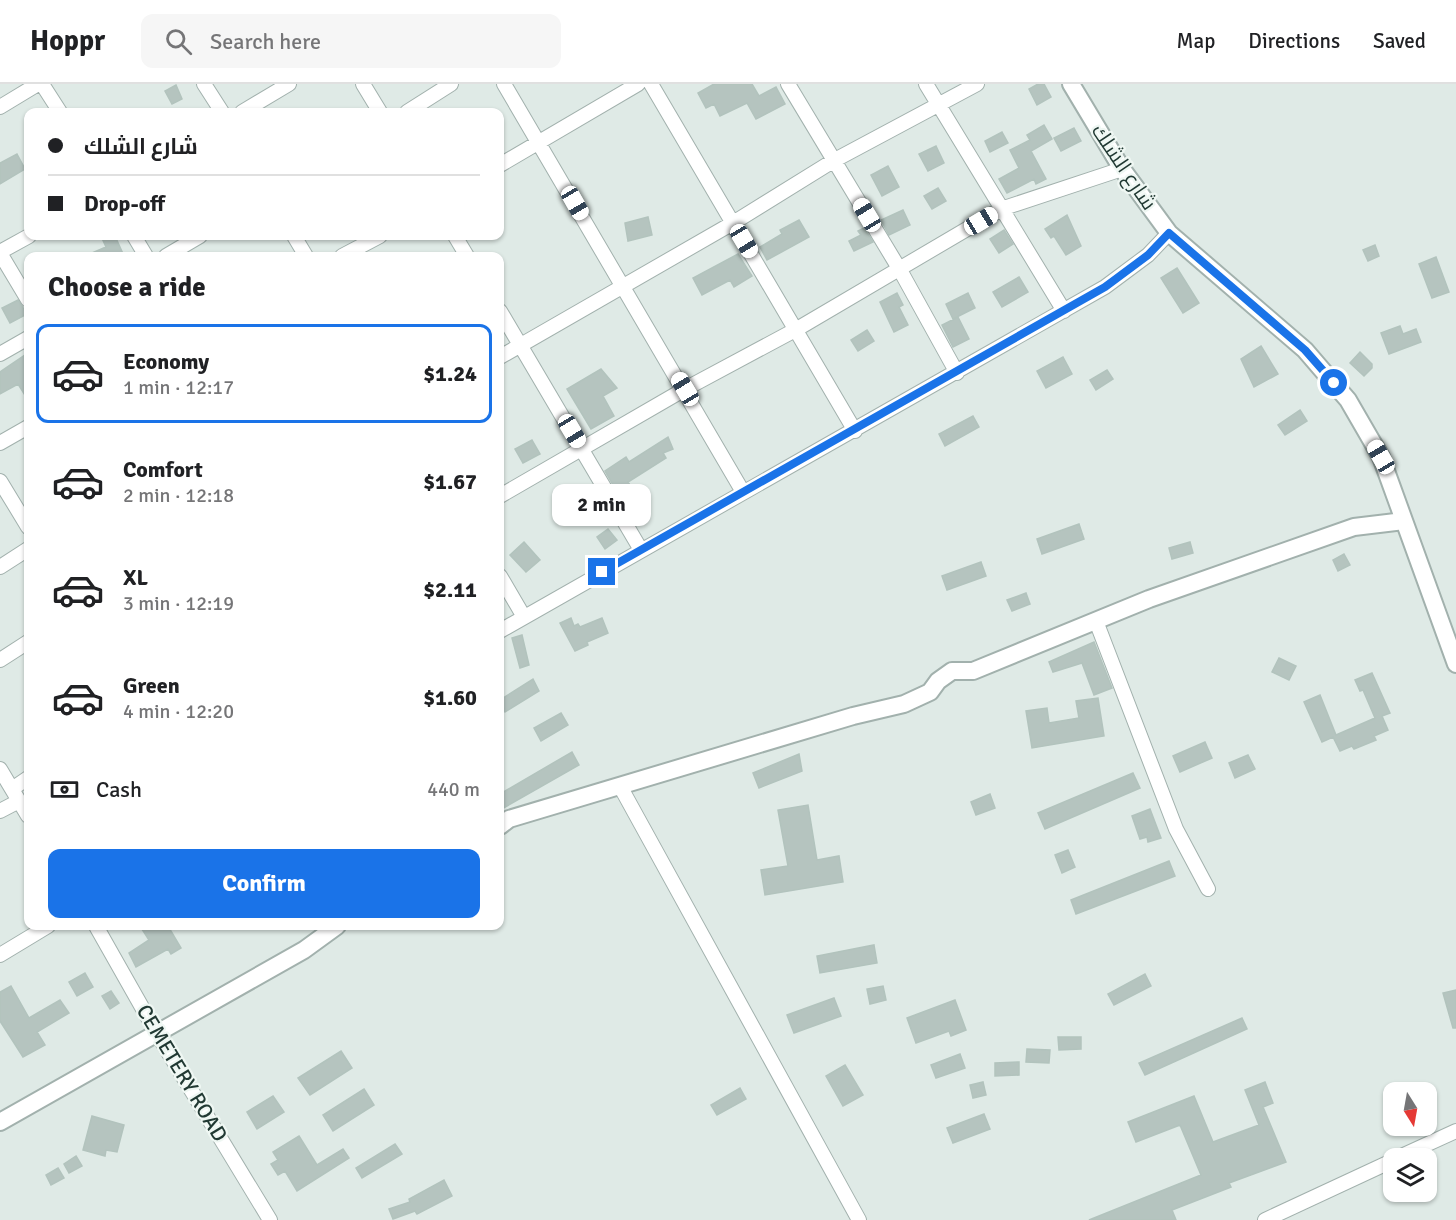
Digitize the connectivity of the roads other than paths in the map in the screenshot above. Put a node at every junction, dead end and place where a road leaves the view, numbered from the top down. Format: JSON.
{"nodes":[{"id":1,"x":40,"y":84,"type":"edge"},
{"id":2,"x":204,"y":84,"type":"edge"},
{"id":3,"x":289,"y":84,"type":"edge"},
{"id":4,"x":363,"y":84,"type":"edge"},
{"id":5,"x":451,"y":84,"type":"edge"},
{"id":6,"x":504,"y":84,"type":"edge"},
{"id":7,"x":638,"y":84,"type":"edge"},
{"id":8,"x":651,"y":84,"type":"edge"},
{"id":9,"x":788,"y":84,"type":"edge"},
{"id":10,"x":926,"y":84,"type":"edge"},
{"id":11,"x":976,"y":84,"type":"edge"},
{"id":12,"x":1071,"y":84,"type":"edge"},
{"id":13,"x":939,"y":105,"type":"junction"},
{"id":14,"x":0,"y":107,"type":"edge"},
{"id":15,"x":57,"y":108,"type":"edge"},
{"id":16,"x":219,"y":108,"type":"edge"},
{"id":17,"x":249,"y":108,"type":"edge"},
{"id":18,"x":378,"y":108,"type":"edge"},
{"id":19,"x":413,"y":108,"type":"edge"},
{"id":20,"x":538,"y":141,"type":"junction"},
{"id":21,"x":833,"y":160,"type":"junction"},
{"id":22,"x":504,"y":162,"type":"edge"},
{"id":23,"x":1122,"y":170,"type":"junction"},
{"id":24,"x":1001,"y":209,"type":"junction"},
{"id":25,"x":733,"y":223,"type":"junction"},
{"id":26,"x":1169,"y":233,"type":"junction"},
{"id":27,"x":24,"y":239,"type":"edge"},
{"id":28,"x":193,"y":240,"type":"edge"},
{"id":29,"x":372,"y":240,"type":"edge"},
{"id":30,"x":173,"y":252,"type":"edge"},
{"id":31,"x":350,"y":252,"type":"edge"},
{"id":32,"x":0,"y":253,"type":"edge"},
{"id":33,"x":900,"y":270,"type":"junction"},
{"id":34,"x":623,"y":286,"type":"junction"},
{"id":35,"x":24,"y":293,"type":"edge"},
{"id":36,"x":1064,"y":311,"type":"junction"},
{"id":37,"x":504,"y":317,"type":"edge"},
{"id":38,"x":797,"y":329,"type":"junction"},
{"id":39,"x":24,"y":340,"type":"edge"},
{"id":40,"x":520,"y":345,"type":"junction"},
{"id":41,"x":0,"y":354,"type":"edge"},
{"id":42,"x":504,"y":355,"type":"edge"},
{"id":43,"x":957,"y":374,"type":"junction"},
{"id":44,"x":685,"y":389,"type":"junction"},
{"id":45,"x":24,"y":429,"type":"edge"},
{"id":46,"x":855,"y":431,"type":"junction"},
{"id":47,"x":0,"y":443,"type":"edge"},
{"id":48,"x":582,"y":448,"type":"junction"},
{"id":49,"x":0,"y":481,"type":"edge"},
{"id":50,"x":743,"y":492,"type":"junction"},
{"id":51,"x":504,"y":494,"type":"edge"},
{"id":52,"x":24,"y":520,"type":"edge"},
{"id":53,"x":1404,"y":521,"type":"junction"},
{"id":54,"x":640,"y":550,"type":"junction"},
{"id":55,"x":24,"y":552,"type":"edge"},
{"id":56,"x":0,"y":567,"type":"edge"},
{"id":57,"x":504,"y":583,"type":"edge"},
{"id":58,"x":524,"y":617,"type":"junction"},
{"id":59,"x":1096,"y":621,"type":"junction"},
{"id":60,"x":504,"y":629,"type":"edge"},
{"id":61,"x":24,"y":645,"type":"edge"},
{"id":62,"x":0,"y":660,"type":"edge"},
{"id":63,"x":1456,"y":663,"type":"edge"},
{"id":64,"x":0,"y":770,"type":"edge"},
{"id":65,"x":24,"y":783,"type":"edge"},
{"id":66,"x":620,"y":786,"type":"junction"},
{"id":67,"x":15,"y":795,"type":"junction"},
{"id":68,"x":24,"y":810,"type":"edge"},
{"id":69,"x":0,"y":811,"type":"edge"},
{"id":70,"x":504,"y":823,"type":"edge"},
{"id":71,"x":1208,"y":889,"type":"dead end"},
{"id":72,"x":41,"y":930,"type":"edge"},
{"id":73,"x":98,"y":930,"type":"edge"},
{"id":74,"x":332,"y":930,"type":"edge"},
{"id":75,"x":0,"y":955,"type":"edge"},
{"id":76,"x":156,"y":1032,"type":"junction"},
{"id":77,"x":0,"y":1122,"type":"edge"},
{"id":78,"x":1456,"y":1131,"type":"edge"},
{"id":79,"x":1419,"y":1148,"type":"edge"},
{"id":80,"x":1383,"y":1165,"type":"edge"},
{"id":81,"x":270,"y":1220,"type":"edge"},
{"id":82,"x":859,"y":1220,"type":"edge"},
{"id":83,"x":1265,"y":1220,"type":"edge"}],
"edges":[{"from":1,"to":14,"type":"street"},
{"from":1,"to":15,"type":"street"},
{"from":2,"to":16,"type":"street"},
{"from":3,"to":17,"type":"street"},
{"from":4,"to":18,"type":"street"},
{"from":5,"to":19,"type":"street"},
{"from":6,"to":20,"type":"street"},
{"from":7,"to":20,"type":"street"},
{"from":8,"to":25,"type":"street"},
{"from":9,"to":21,"type":"street"},
{"from":10,"to":13,"type":"street"},
{"from":11,"to":13,"type":"street"},
{"from":12,"to":23,"type":"street","name":"شارع الشلك"},
{"from":13,"to":21,"type":"street"},
{"from":13,"to":24,"type":"street"},
{"from":20,"to":22,"type":"street"},
{"from":20,"to":34,"type":"street"},
{"from":21,"to":25,"type":"street"},
{"from":21,"to":33,"type":"street"},
{"from":23,"to":24,"type":"street"},
{"from":23,"to":26,"type":"street","name":"شارع الشلك"},
{"from":24,"to":33,"type":"street"},
{"from":24,"to":36,"type":"street"},
{"from":25,"to":34,"type":"street"},
{"from":25,"to":38,"type":"street"},
{"from":26,"to":36,"type":"street"},
{"from":26,"to":53,"type":"street","name":"شارع الشلك"},
{"from":27,"to":32,"type":"street"},
{"from":28,"to":30,"type":"street"},
{"from":29,"to":31,"type":"street"},
{"from":32,"to":35,"type":"street"},
{"from":33,"to":38,"type":"street"},
{"from":33,"to":43,"type":"street"},
{"from":34,"to":40,"type":"street"},
{"from":34,"to":44,"type":"street"},
{"from":36,"to":43,"type":"street"},
{"from":37,"to":40,"type":"street"},
{"from":38,"to":44,"type":"street"},
{"from":38,"to":46,"type":"street"},
{"from":39,"to":41,"type":"street"},
{"from":40,"to":42,"type":"street"},
{"from":40,"to":48,"type":"street"},
{"from":43,"to":46,"type":"street"},
{"from":44,"to":48,"type":"street"},
{"from":44,"to":50,"type":"street"},
{"from":45,"to":47,"type":"street"},
{"from":46,"to":50,"type":"street"},
{"from":48,"to":51,"type":"street"},
{"from":48,"to":54,"type":"street"},
{"from":49,"to":52,"type":"street"},
{"from":50,"to":54,"type":"street"},
{"from":53,"to":59,"type":"street"},
{"from":53,"to":63,"type":"street","name":"شارع الشلك"},
{"from":54,"to":58,"type":"street"},
{"from":55,"to":56,"type":"street"},
{"from":57,"to":58,"type":"street"},
{"from":58,"to":60,"type":"street"},
{"from":59,"to":66,"type":"street"},
{"from":59,"to":71,"type":"street"},
{"from":61,"to":62,"type":"street"},
{"from":64,"to":67,"type":"street"},
{"from":65,"to":67,"type":"street"},
{"from":66,"to":70,"type":"street"},
{"from":66,"to":82,"type":"street"},
{"from":67,"to":68,"type":"street"},
{"from":67,"to":69,"type":"street"},
{"from":72,"to":75,"type":"street"},
{"from":73,"to":76,"type":"street","name":"CEMETERY ROAD"},
{"from":74,"to":76,"type":"street"},
{"from":76,"to":77,"type":"street"},
{"from":76,"to":81,"type":"street","name":"CEMETERY ROAD"},
{"from":78,"to":79,"type":"street"},
{"from":80,"to":83,"type":"street"}]}
